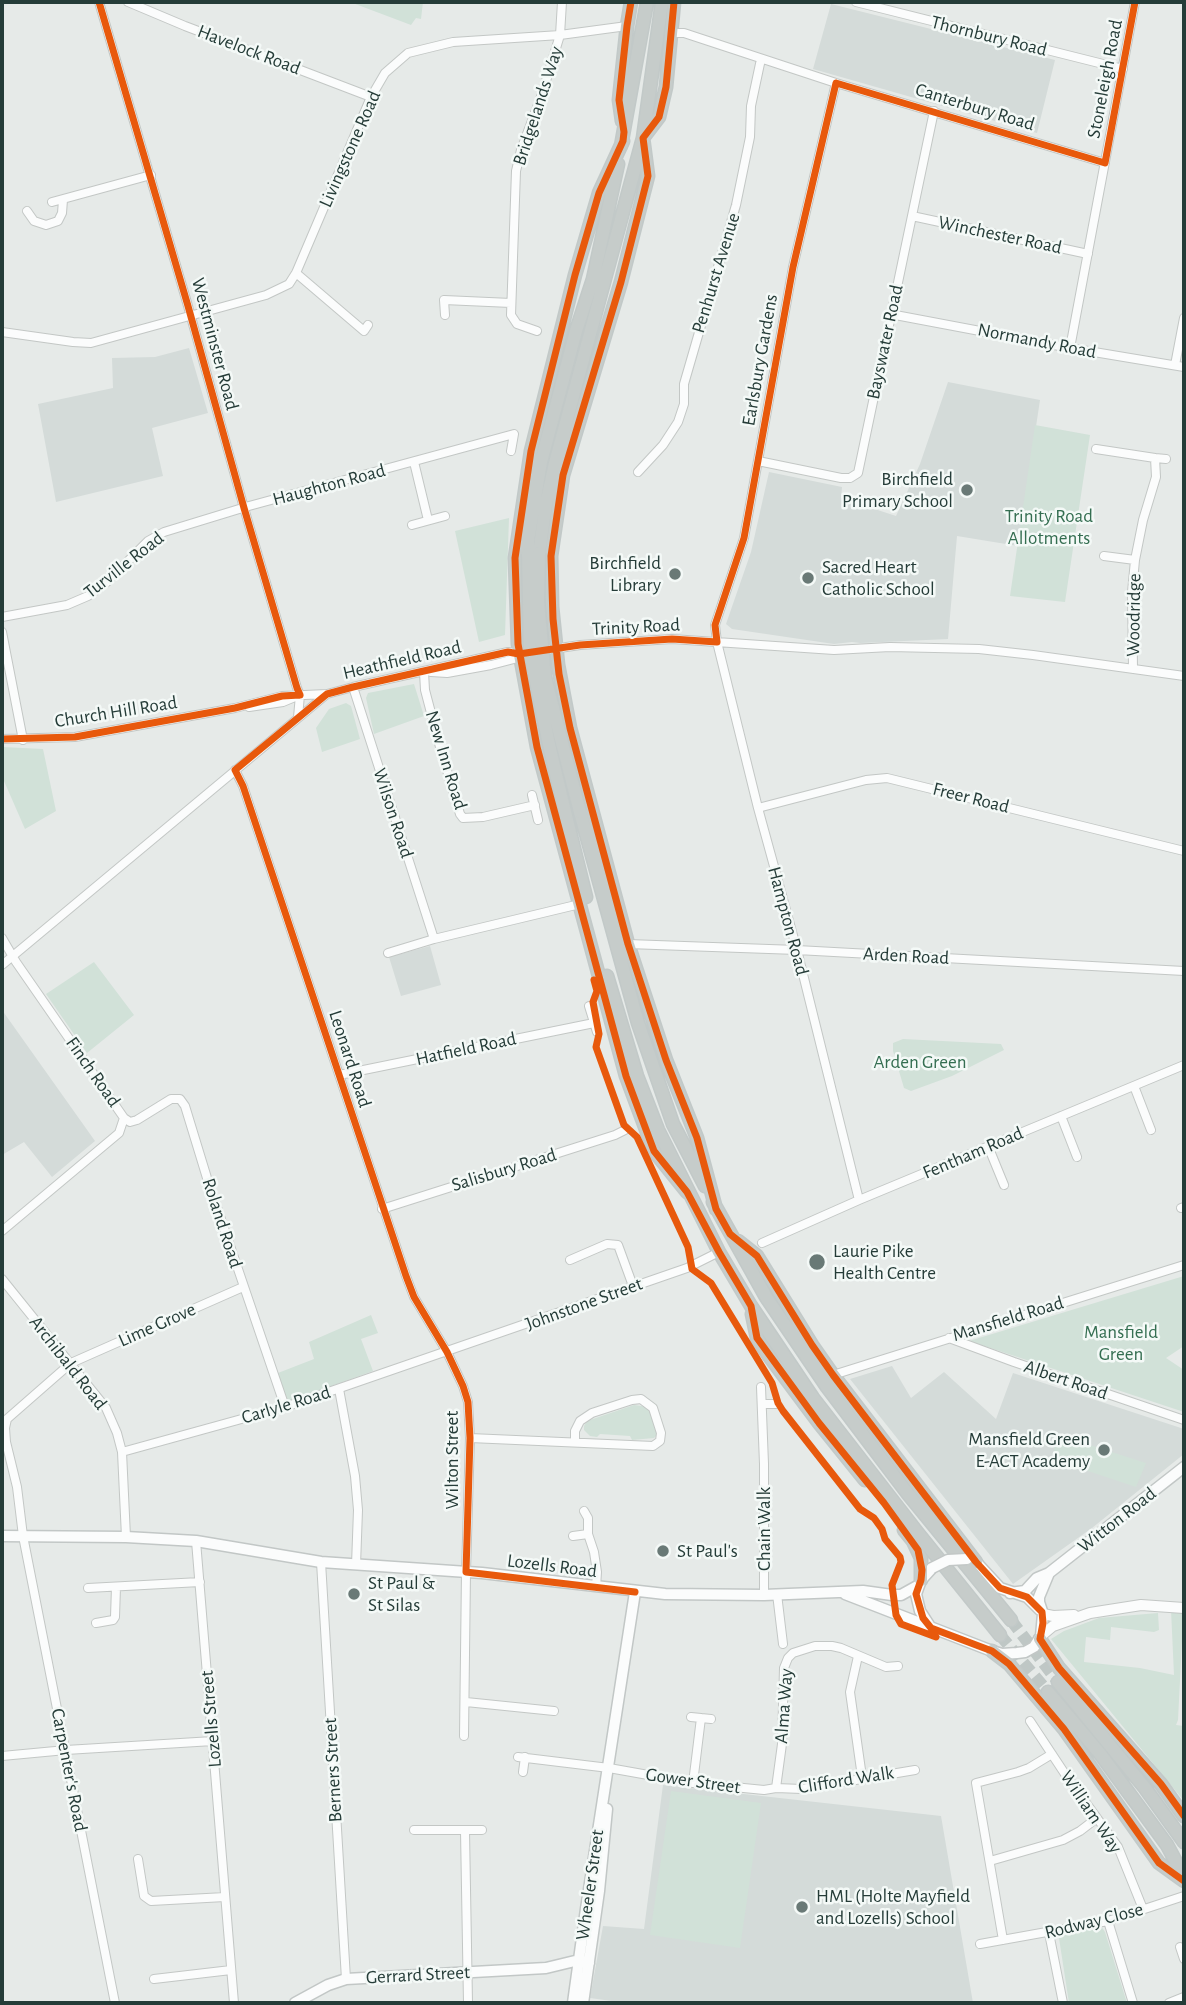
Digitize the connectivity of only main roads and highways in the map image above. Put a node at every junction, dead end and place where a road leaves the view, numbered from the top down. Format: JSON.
{"nodes":[{"id":1,"x":631,"y":2,"type":"edge"},
{"id":2,"x":647,"y":2,"type":"edge"},
{"id":3,"x":662,"y":2,"type":"edge"},
{"id":4,"x":674,"y":2,"type":"edge"},
{"id":5,"x":623,"y":136,"type":"junction"},
{"id":6,"x":643,"y":138,"type":"junction"},
{"id":7,"x":540,"y":555,"type":"junction"},
{"id":8,"x":552,"y":649,"type":"junction"},
{"id":9,"x":522,"y":653,"type":"junction"},
{"id":10,"x":529,"y":709,"type":"junction"},
{"id":11,"x":687,"y":1192,"type":"junction"},
{"id":12,"x":716,"y":1209,"type":"junction"},
{"id":13,"x":730,"y":1234,"type":"junction"},
{"id":14,"x":751,"y":1306,"type":"junction"},
{"id":15,"x":1184,"y":1468,"type":"edge"},
{"id":16,"x":2,"y":1535,"type":"edge"},
{"id":17,"x":971,"y":1560,"type":"junction"},
{"id":18,"x":1049,"y":1573,"type":"junction"},
{"id":19,"x":920,"y":1583,"type":"junction"},
{"id":20,"x":635,"y":1592,"type":"junction"},
{"id":21,"x":841,"y":1592,"type":"junction"},
{"id":22,"x":1010,"y":1593,"type":"junction"},
{"id":23,"x":1042,"y":1613,"type":"junction"},
{"id":24,"x":1012,"y":1620,"type":"tunnel mouth"},
{"id":25,"x":930,"y":1628,"type":"junction"},
{"id":26,"x":1000,"y":1635,"type":"tunnel mouth"},
{"id":27,"x":1041,"y":1637,"type":"junction"},
{"id":28,"x":992,"y":1651,"type":"junction"},
{"id":29,"x":1058,"y":1682,"type":"tunnel mouth"},
{"id":30,"x":1048,"y":1692,"type":"tunnel mouth"},
{"id":31,"x":609,"y":1768,"type":"junction"},
{"id":32,"x":1184,"y":1815,"type":"edge"},
{"id":33,"x":1184,"y":1842,"type":"edge"},
{"id":34,"x":1184,"y":1879,"type":"edge"},
{"id":35,"x":584,"y":1962,"type":"junction"},
{"id":36,"x":546,"y":1968,"type":"junction"},
{"id":37,"x":577,"y":1974,"type":"junction"},
{"id":38,"x":298,"y":2002,"type":"edge"},
{"id":39,"x":573,"y":2003,"type":"edge"},
{"id":40,"x":583,"y":2003,"type":"edge"}],
"edges":[{"from":1,"to":5,"type":"highway"},
{"from":2,"to":5,"type":"highway"},
{"from":3,"to":6,"type":"highway"},
{"from":4,"to":6,"type":"highway"},
{"from":5,"to":7,"type":"highway"},
{"from":5,"to":9,"type":"highway"},
{"from":6,"to":7,"type":"highway"},
{"from":7,"to":8,"type":"highway"},
{"from":7,"to":9,"type":"highway"},
{"from":7,"to":11,"type":"highway","bridge":true},
{"from":7,"to":12,"type":"highway","bridge":true},
{"from":8,"to":10,"type":"highway"},
{"from":8,"to":12,"type":"highway"},
{"from":9,"to":10,"type":"highway"},
{"from":10,"to":11,"type":"highway"},
{"from":11,"to":14,"type":"highway"},
{"from":12,"to":13,"type":"highway"},
{"from":13,"to":17,"type":"highway"},
{"from":13,"to":24,"type":"highway"},
{"from":14,"to":19,"type":"highway"},
{"from":14,"to":26,"type":"highway"},
{"from":15,"to":18,"type":"main road","name":"Witton Road"},
{"from":16,"to":20,"type":"main road","name":"Lozells Road"},
{"from":17,"to":19,"type":"main road","bridge":true},
{"from":17,"to":22,"type":"main road"},
{"from":18,"to":22,"type":"main road","name":"Witton Road"},
{"from":18,"to":23,"type":"main road"},
{"from":19,"to":21,"type":"main road","name":"Lozells Road"},
{"from":19,"to":25,"type":"main road"},
{"from":20,"to":21,"type":"main road","name":"Lozells Road"},
{"from":20,"to":31,"type":"main road","name":"Wheeler Street"},
{"from":21,"to":25,"type":"main road","name":"Lozells Road"},
{"from":22,"to":23,"type":"main road"},
{"from":23,"to":27,"type":"main road"},
{"from":25,"to":28,"type":"main road","name":"Lozells Road"},
{"from":27,"to":28,"type":"main road","name":"Lozells Road"},
{"from":27,"to":32,"type":"highway"},
{"from":28,"to":34,"type":"highway"},
{"from":29,"to":33,"type":"highway"},
{"from":30,"to":34,"type":"highway"},
{"from":31,"to":35,"type":"main road","name":"Wheeler Street"},
{"from":31,"to":35,"type":"main road","name":"Wheeler Street"},
{"from":35,"to":36,"type":"main road","name":"Gerrard Street"},
{"from":35,"to":37,"type":"main road","name":"Wheeler Street"},
{"from":35,"to":40,"type":"main road","name":"Wheeler Street"},
{"from":36,"to":37,"type":"main road","name":"Gerrard Street"},
{"from":36,"to":38,"type":"main road","name":"Gerrard Street"},
{"from":37,"to":39,"type":"main road","name":"Wheeler Street"}]}
